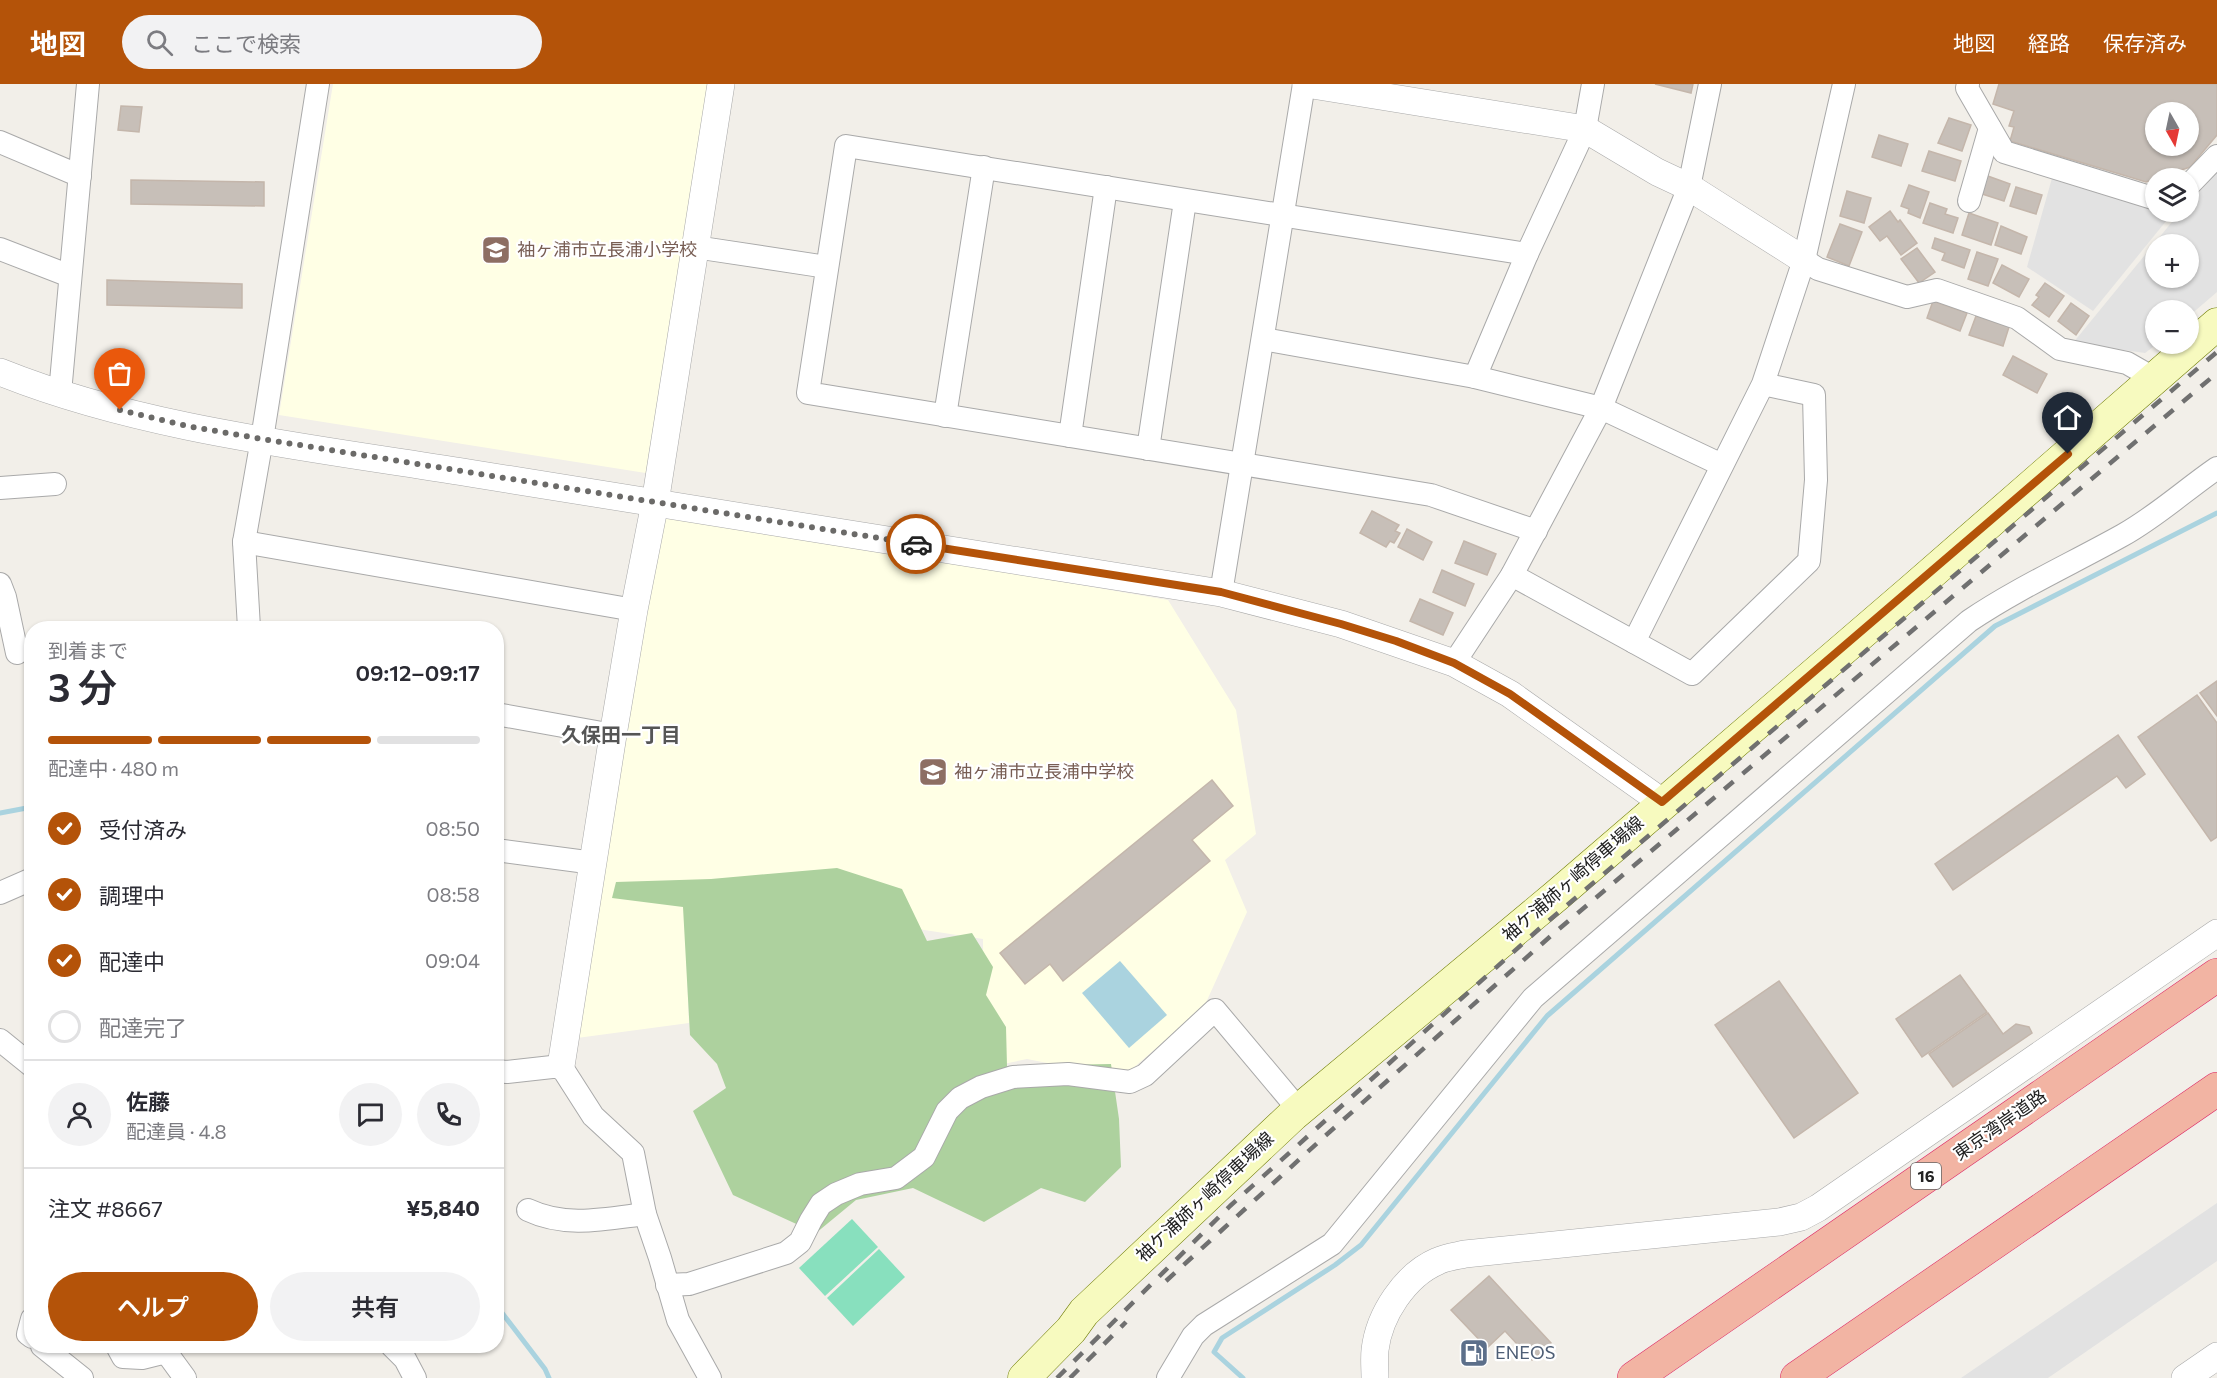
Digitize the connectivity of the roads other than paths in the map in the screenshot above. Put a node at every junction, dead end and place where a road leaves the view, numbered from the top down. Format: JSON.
{"nodes":[{"id":1,"x":88,"y":84,"type":"edge"},
{"id":2,"x":318,"y":84,"type":"edge"},
{"id":3,"x":721,"y":84,"type":"edge"},
{"id":4,"x":1305,"y":84,"type":"edge"},
{"id":5,"x":1593,"y":84,"type":"edge"},
{"id":6,"x":1710,"y":84,"type":"edge"},
{"id":7,"x":1844,"y":84,"type":"edge"},
{"id":8,"x":1963,"y":85,"type":"edge"},
{"id":9,"x":1990,"y":128,"type":"junction"},
{"id":10,"x":1585,"y":129,"type":"junction"},
{"id":11,"x":0,"y":142,"type":"edge"},
{"id":12,"x":2217,"y":156,"type":"edge"},
{"id":13,"x":984,"y":167,"type":"junction"},
{"id":14,"x":2199,"y":175,"type":"edge"},
{"id":15,"x":80,"y":176,"type":"junction"},
{"id":16,"x":1106,"y":187,"type":"junction"},
{"id":17,"x":1689,"y":187,"type":"junction"},
{"id":18,"x":2145,"y":196,"type":"edge"},
{"id":19,"x":1185,"y":201,"type":"junction"},
{"id":20,"x":1969,"y":201,"type":"dead end"},
{"id":21,"x":1282,"y":214,"type":"junction"},
{"id":22,"x":696,"y":247,"type":"junction"},
{"id":23,"x":0,"y":249,"type":"edge"},
{"id":24,"x":1527,"y":254,"type":"junction"},
{"id":25,"x":1804,"y":260,"type":"junction"},
{"id":26,"x":827,"y":267,"type":"junction"},
{"id":27,"x":70,"y":276,"type":"junction"},
{"id":28,"x":2217,"y":324,"type":"edge"},
{"id":29,"x":1263,"y":339,"type":"junction"},
{"id":30,"x":0,"y":372,"type":"edge"},
{"id":31,"x":1475,"y":377,"type":"junction"},
{"id":32,"x":2155,"y":379,"type":"junction"},
{"id":33,"x":1763,"y":384,"type":"junction"},
{"id":34,"x":60,"y":393,"type":"junction"},
{"id":35,"x":1601,"y":408,"type":"junction"},
{"id":36,"x":945,"y":416,"type":"junction"},
{"id":37,"x":1070,"y":436,"type":"junction"},
{"id":38,"x":262,"y":439,"type":"junction"},
{"id":39,"x":1148,"y":449,"type":"junction"},
{"id":40,"x":1243,"y":463,"type":"junction"},
{"id":41,"x":1722,"y":465,"type":"junction"},
{"id":42,"x":2217,"y":468,"type":"edge"},
{"id":43,"x":55,"y":484,"type":"dead end"},
{"id":44,"x":0,"y":488,"type":"edge"},
{"id":45,"x":655,"y":503,"type":"junction"},
{"id":46,"x":1536,"y":531,"type":"junction"},
{"id":47,"x":244,"y":542,"type":"junction"},
{"id":48,"x":1512,"y":574,"type":"junction"},
{"id":49,"x":0,"y":584,"type":"edge"},
{"id":50,"x":1221,"y":592,"type":"junction"},
{"id":51,"x":634,"y":610,"type":"junction"},
{"id":52,"x":249,"y":621,"type":"edge"},
{"id":53,"x":1634,"y":642,"type":"junction"},
{"id":54,"x":16,"y":654,"type":"edge"},
{"id":55,"x":1454,"y":663,"type":"junction"},
{"id":56,"x":504,"y":715,"type":"edge"},
{"id":57,"x":613,"y":735,"type":"junction"},
{"id":58,"x":1662,"y":802,"type":"junction"},
{"id":59,"x":504,"y":851,"type":"edge"},
{"id":60,"x":594,"y":863,"type":"junction"},
{"id":61,"x":24,"y":882,"type":"edge"},
{"id":62,"x":0,"y":893,"type":"edge"},
{"id":63,"x":2217,"y":933,"type":"edge"},
{"id":64,"x":2217,"y":975,"type":"edge"},
{"id":65,"x":0,"y":1040,"type":"edge"},
{"id":66,"x":24,"y":1060,"type":"edge"},
{"id":67,"x":561,"y":1066,"type":"junction"},
{"id":68,"x":504,"y":1072,"type":"edge"},
{"id":69,"x":2217,"y":1089,"type":"edge"},
{"id":70,"x":1299,"y":1110,"type":"junction"},
{"id":71,"x":528,"y":1210,"type":"dead end"},
{"id":72,"x":645,"y":1214,"type":"junction"},
{"id":73,"x":667,"y":1285,"type":"junction"},
{"id":74,"x":51,"y":1353,"type":"edge"},
{"id":75,"x":121,"y":1353,"type":"edge"},
{"id":76,"x":154,"y":1353,"type":"edge"},
{"id":77,"x":167,"y":1353,"type":"edge"},
{"id":78,"x":399,"y":1353,"type":"edge"},
{"id":79,"x":2217,"y":1356,"type":"edge"},
{"id":80,"x":82,"y":1378,"type":"edge"},
{"id":81,"x":185,"y":1378,"type":"edge"},
{"id":82,"x":415,"y":1378,"type":"edge"},
{"id":83,"x":710,"y":1378,"type":"edge"},
{"id":84,"x":1024,"y":1378,"type":"edge"},
{"id":85,"x":1168,"y":1378,"type":"edge"},
{"id":86,"x":1376,"y":1378,"type":"edge"},
{"id":87,"x":1634,"y":1378,"type":"edge"},
{"id":88,"x":1797,"y":1378,"type":"edge"},
{"id":89,"x":2185,"y":1378,"type":"edge"}],
"edges":[{"from":1,"to":15,"type":"street"},
{"from":2,"to":38,"type":"street"},
{"from":3,"to":22,"type":"street"},
{"from":4,"to":10,"type":"street"},
{"from":4,"to":21,"type":"street"},
{"from":5,"to":10,"type":"street"},
{"from":6,"to":17,"type":"street"},
{"from":7,"to":25,"type":"street"},
{"from":8,"to":9,"type":"street"},
{"from":9,"to":18,"type":"street"},
{"from":9,"to":20,"type":"street"},
{"from":10,"to":17,"type":"street"},
{"from":10,"to":24,"type":"street"},
{"from":11,"to":15,"type":"street"},
{"from":12,"to":14,"type":"street"},
{"from":13,"to":16,"type":"street"},
{"from":13,"to":26,"type":"street"},
{"from":13,"to":36,"type":"street"},
{"from":15,"to":27,"type":"street"},
{"from":16,"to":19,"type":"street"},
{"from":16,"to":37,"type":"street"},
{"from":17,"to":25,"type":"street"},
{"from":17,"to":35,"type":"street"},
{"from":19,"to":21,"type":"street"},
{"from":19,"to":39,"type":"street"},
{"from":21,"to":24,"type":"street"},
{"from":21,"to":29,"type":"street"},
{"from":22,"to":26,"type":"street"},
{"from":22,"to":45,"type":"street"},
{"from":23,"to":27,"type":"street"},
{"from":24,"to":31,"type":"street"},
{"from":25,"to":32,"type":"street"},
{"from":25,"to":33,"type":"street"},
{"from":26,"to":36,"type":"street"},
{"from":27,"to":34,"type":"street"},
{"from":28,"to":32,"type":"main road","name":"袖ケ浦姉ヶ崎停車場線"},
{"from":29,"to":31,"type":"street"},
{"from":29,"to":40,"type":"street"},
{"from":30,"to":34,"type":"street"},
{"from":31,"to":35,"type":"street"},
{"from":32,"to":58,"type":"main road","name":"袖ケ浦姉ヶ崎停車場線"},
{"from":33,"to":41,"type":"street"},
{"from":33,"to":53,"type":"street"},
{"from":34,"to":38,"type":"street"},
{"from":35,"to":41,"type":"street"},
{"from":35,"to":46,"type":"street"},
{"from":36,"to":37,"type":"street"},
{"from":37,"to":39,"type":"street"},
{"from":38,"to":45,"type":"street"},
{"from":38,"to":47,"type":"street"},
{"from":39,"to":40,"type":"street"},
{"from":40,"to":46,"type":"street"},
{"from":40,"to":50,"type":"street"},
{"from":41,"to":53,"type":"street"},
{"from":42,"to":85,"type":"street"},
{"from":43,"to":44,"type":"street"},
{"from":45,"to":50,"type":"street"},
{"from":45,"to":51,"type":"street"},
{"from":46,"to":48,"type":"street"},
{"from":47,"to":51,"type":"street"},
{"from":47,"to":52,"type":"street"},
{"from":48,"to":53,"type":"street"},
{"from":48,"to":55,"type":"street"},
{"from":49,"to":54,"type":"street"},
{"from":50,"to":55,"type":"street"},
{"from":51,"to":57,"type":"street"},
{"from":55,"to":58,"type":"street"},
{"from":56,"to":57,"type":"street"},
{"from":57,"to":60,"type":"street"},
{"from":58,"to":70,"type":"main road","name":"袖ケ浦姉ヶ崎停車場線"},
{"from":59,"to":60,"type":"street"},
{"from":60,"to":67,"type":"street"},
{"from":61,"to":62,"type":"street"},
{"from":63,"to":86,"type":"street"},
{"from":64,"to":87,"type":"highway","name":"東京湾岸道路","number":"16"},
{"from":65,"to":66,"type":"street"},
{"from":67,"to":68,"type":"street"},
{"from":67,"to":72,"type":"street"},
{"from":69,"to":88,"type":"highway"},
{"from":70,"to":73,"type":"street"},
{"from":70,"to":84,"type":"main road","name":"袖ケ浦姉ヶ崎停車場線"},
{"from":71,"to":72,"type":"street"},
{"from":72,"to":73,"type":"street"},
{"from":73,"to":83,"type":"street"},
{"from":74,"to":80,"type":"street"},
{"from":75,"to":76,"type":"street"},
{"from":77,"to":81,"type":"street"},
{"from":78,"to":82,"type":"street"},
{"from":79,"to":89,"type":"street"}]}
